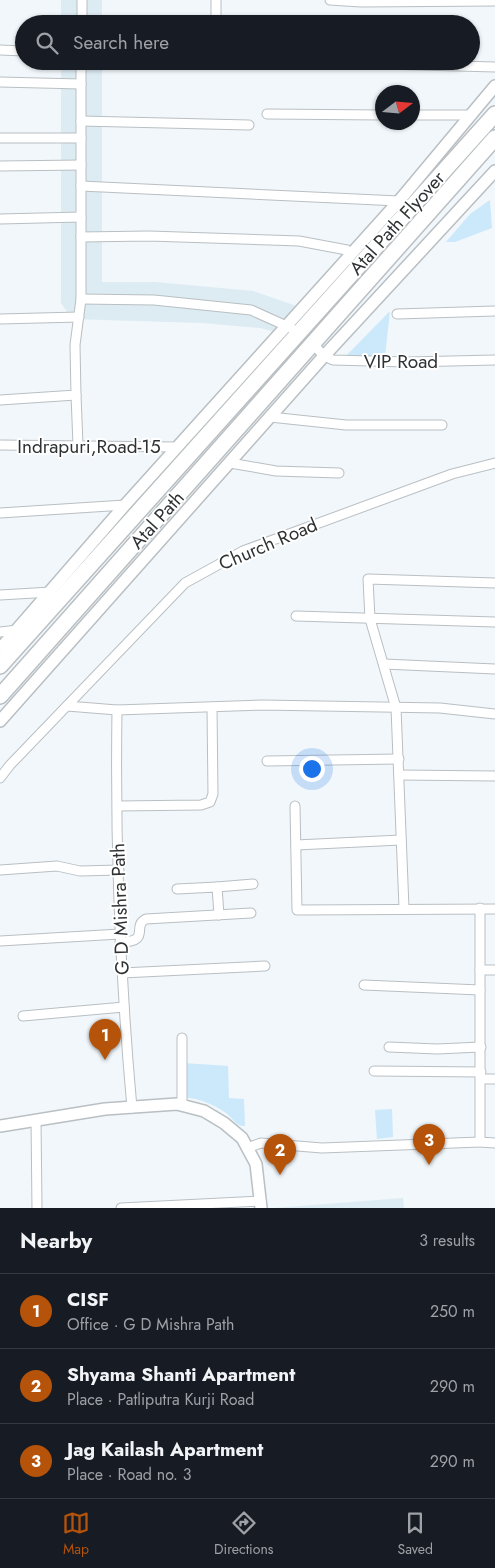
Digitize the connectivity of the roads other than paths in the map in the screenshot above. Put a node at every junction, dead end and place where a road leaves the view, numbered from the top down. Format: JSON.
{"nodes":[{"id":1,"x":82,"y":0,"type":"edge"},
{"id":2,"x":216,"y":0,"type":"edge"},
{"id":3,"x":330,"y":0,"type":"edge"},
{"id":4,"x":495,"y":1,"type":"edge"},
{"id":5,"x":82,"y":15,"type":"edge"},
{"id":6,"x":216,"y":15,"type":"edge"},
{"id":7,"x":0,"y":50,"type":"edge"},
{"id":8,"x":15,"y":51,"type":"edge"},
{"id":9,"x":480,"y":67,"type":"edge"},
{"id":10,"x":495,"y":68,"type":"edge"},
{"id":11,"x":82,"y":70,"type":"edge"},
{"id":12,"x":0,"y":82,"type":"edge"},
{"id":13,"x":81,"y":84,"type":"junction"},
{"id":14,"x":495,"y":86,"type":"edge"},
{"id":15,"x":267,"y":114,"type":"dead end"},
{"id":16,"x":495,"y":114,"type":"edge"},
{"id":17,"x":375,"y":115,"type":"edge"},
{"id":18,"x":420,"y":115,"type":"edge"},
{"id":19,"x":472,"y":115,"type":"junction"},
{"id":20,"x":81,"y":122,"type":"junction"},
{"id":21,"x":249,"y":125,"type":"dead end"},
{"id":22,"x":0,"y":138,"type":"edge"},
{"id":23,"x":81,"y":138,"type":"junction"},
{"id":24,"x":495,"y":138,"type":"edge"},
{"id":25,"x":81,"y":165,"type":"junction"},
{"id":26,"x":0,"y":166,"type":"edge"},
{"id":27,"x":495,"y":171,"type":"edge"},
{"id":28,"x":81,"y":186,"type":"junction"},
{"id":29,"x":399,"y":201,"type":"junction"},
{"id":30,"x":81,"y":217,"type":"junction"},
{"id":31,"x":0,"y":219,"type":"edge"},
{"id":32,"x":81,"y":237,"type":"junction"},
{"id":33,"x":351,"y":253,"type":"junction"},
{"id":34,"x":80,"y":299,"type":"junction"},
{"id":35,"x":495,"y":311,"type":"edge"},
{"id":36,"x":397,"y":314,"type":"dead end"},
{"id":37,"x":79,"y":317,"type":"junction"},
{"id":38,"x":0,"y":319,"type":"edge"},
{"id":39,"x":294,"y":330,"type":"junction"},
{"id":40,"x":314,"y":344,"type":"junction"},
{"id":41,"x":324,"y":356,"type":"junction"},
{"id":42,"x":495,"y":360,"type":"edge"},
{"id":43,"x":76,"y":395,"type":"junction"},
{"id":44,"x":0,"y":400,"type":"edge"},
{"id":45,"x":270,"y":418,"type":"junction"},
{"id":46,"x":442,"y":425,"type":"dead end"},
{"id":47,"x":0,"y":445,"type":"edge"},
{"id":48,"x":78,"y":445,"type":"junction"},
{"id":49,"x":178,"y":446,"type":"junction"},
{"id":50,"x":230,"y":463,"type":"junction"},
{"id":51,"x":495,"y":463,"type":"edge"},
{"id":52,"x":339,"y":474,"type":"dead end"},
{"id":53,"x":125,"y":505,"type":"junction"},
{"id":54,"x":0,"y":513,"type":"edge"},
{"id":55,"x":495,"y":583,"type":"edge"},
{"id":56,"x":51,"y":592,"type":"junction"},
{"id":57,"x":0,"y":595,"type":"edge"},
{"id":58,"x":296,"y":616,"type":"dead end"},
{"id":59,"x":370,"y":619,"type":"junction"},
{"id":60,"x":495,"y":622,"type":"edge"},
{"id":61,"x":17,"y":630,"type":"junction"},
{"id":62,"x":0,"y":632,"type":"edge"},
{"id":63,"x":0,"y":649,"type":"edge"},
{"id":64,"x":384,"y":664,"type":"junction"},
{"id":65,"x":0,"y":666,"type":"edge"},
{"id":66,"x":495,"y":669,"type":"edge"},
{"id":67,"x":0,"y":696,"type":"edge"},
{"id":68,"x":67,"y":706,"type":"junction"},
{"id":69,"x":212,"y":707,"type":"junction"},
{"id":70,"x":396,"y":708,"type":"junction"},
{"id":71,"x":117,"y":710,"type":"junction"},
{"id":72,"x":495,"y":714,"type":"edge"},
{"id":73,"x":0,"y":721,"type":"edge"},
{"id":74,"x":399,"y":759,"type":"junction"},
{"id":75,"x":267,"y":762,"type":"dead end"},
{"id":76,"x":400,"y":775,"type":"junction"},
{"id":77,"x":495,"y":776,"type":"edge"},
{"id":78,"x":0,"y":778,"type":"edge"},
{"id":79,"x":118,"y":806,"type":"junction"},
{"id":80,"x":295,"y":806,"type":"dead end"},
{"id":81,"x":401,"y":840,"type":"junction"},
{"id":82,"x":296,"y":845,"type":"junction"},
{"id":83,"x":0,"y":870,"type":"edge"},
{"id":84,"x":119,"y":870,"type":"junction"},
{"id":85,"x":253,"y":884,"type":"dead end"},
{"id":86,"x":216,"y":887,"type":"junction"},
{"id":87,"x":176,"y":889,"type":"dead end"},
{"id":88,"x":404,"y":908,"type":"junction"},
{"id":89,"x":480,"y":908,"type":"junction"},
{"id":90,"x":495,"y":909,"type":"edge"},
{"id":91,"x":251,"y":913,"type":"dead end"},
{"id":92,"x":219,"y":915,"type":"junction"},
{"id":93,"x":120,"y":938,"type":"junction"},
{"id":94,"x":0,"y":941,"type":"edge"},
{"id":95,"x":265,"y":966,"type":"dead end"},
{"id":96,"x":480,"y":970,"type":"junction"},
{"id":97,"x":495,"y":970,"type":"edge"},
{"id":98,"x":122,"y":973,"type":"junction"},
{"id":99,"x":364,"y":985,"type":"dead end"},
{"id":100,"x":480,"y":990,"type":"junction"},
{"id":101,"x":124,"y":1007,"type":"junction"},
{"id":102,"x":23,"y":1016,"type":"dead end"},
{"id":103,"x":182,"y":1038,"type":"dead end"},
{"id":104,"x":389,"y":1047,"type":"dead end"},
{"id":105,"x":481,"y":1047,"type":"junction"},
{"id":106,"x":374,"y":1071,"type":"dead end"},
{"id":107,"x":481,"y":1075,"type":"junction"},
{"id":108,"x":495,"y":1079,"type":"edge"},
{"id":109,"x":182,"y":1105,"type":"junction"},
{"id":110,"x":132,"y":1108,"type":"junction"},
{"id":111,"x":36,"y":1120,"type":"junction"},
{"id":112,"x":0,"y":1126,"type":"edge"},
{"id":113,"x":480,"y":1142,"type":"junction"},
{"id":114,"x":495,"y":1143,"type":"edge"},
{"id":115,"x":248,"y":1148,"type":"junction"},
{"id":116,"x":261,"y":1204,"type":"edge"},
{"id":117,"x":36,"y":1208,"type":"edge"},
{"id":118,"x":121,"y":1208,"type":"edge"}],
"edges":[{"from":1,"to":5,"type":"street"},
{"from":2,"to":6,"type":"street"},
{"from":3,"to":4,"type":"street"},
{"from":7,"to":8,"type":"street"},
{"from":9,"to":10,"type":"street"},
{"from":11,"to":13,"type":"street"},
{"from":12,"to":13,"type":"street"},
{"from":13,"to":20,"type":"street"},
{"from":14,"to":19,"type":"street"},
{"from":15,"to":17,"type":"street"},
{"from":16,"to":39,"type":"main road","name":"Atal Path Flyover"},
{"from":18,"to":19,"type":"street"},
{"from":19,"to":29,"type":"street"},
{"from":20,"to":21,"type":"street"},
{"from":20,"to":23,"type":"street"},
{"from":22,"to":23,"type":"street"},
{"from":23,"to":25,"type":"street"},
{"from":24,"to":40,"type":"main road","name":"Atal Path Flyover"},
{"from":25,"to":26,"type":"street"},
{"from":25,"to":28,"type":"street"},
{"from":27,"to":41,"type":"street"},
{"from":28,"to":29,"type":"street"},
{"from":28,"to":30,"type":"street"},
{"from":29,"to":33,"type":"street"},
{"from":30,"to":31,"type":"street"},
{"from":30,"to":32,"type":"street"},
{"from":32,"to":33,"type":"street"},
{"from":32,"to":34,"type":"street"},
{"from":33,"to":39,"type":"street"},
{"from":34,"to":37,"type":"street"},
{"from":34,"to":39,"type":"street"},
{"from":35,"to":36,"type":"street"},
{"from":37,"to":38,"type":"street"},
{"from":37,"to":43,"type":"street"},
{"from":39,"to":49,"type":"street"},
{"from":39,"to":65,"type":"main road","name":"Atal Path"},
{"from":40,"to":41,"type":"street"},
{"from":40,"to":67,"type":"main road","name":"Atal Path"},
{"from":41,"to":42,"type":"street","name":"VIP Road"},
{"from":41,"to":45,"type":"street"},
{"from":43,"to":44,"type":"street"},
{"from":43,"to":48,"type":"street"},
{"from":45,"to":46,"type":"street"},
{"from":45,"to":50,"type":"street"},
{"from":47,"to":48,"type":"street","name":"Indrapuri,Road-15"},
{"from":48,"to":49,"type":"street","name":"Indrapuri,Road-15"},
{"from":49,"to":53,"type":"street"},
{"from":50,"to":52,"type":"street"},
{"from":50,"to":73,"type":"street"},
{"from":51,"to":68,"type":"street","name":"Church Road"},
{"from":53,"to":54,"type":"street"},
{"from":53,"to":56,"type":"street"},
{"from":55,"to":59,"type":"street"},
{"from":56,"to":57,"type":"street"},
{"from":56,"to":61,"type":"street"},
{"from":58,"to":59,"type":"street"},
{"from":59,"to":60,"type":"street"},
{"from":59,"to":64,"type":"street"},
{"from":61,"to":62,"type":"street"},
{"from":61,"to":63,"type":"street"},
{"from":64,"to":66,"type":"street"},
{"from":64,"to":70,"type":"street"},
{"from":68,"to":71,"type":"street"},
{"from":68,"to":78,"type":"street","name":"Church Road"},
{"from":69,"to":70,"type":"street"},
{"from":69,"to":71,"type":"street"},
{"from":69,"to":79,"type":"street"},
{"from":70,"to":72,"type":"street"},
{"from":70,"to":74,"type":"street"},
{"from":71,"to":79,"type":"street","name":"G D Mishra Path"},
{"from":74,"to":75,"type":"street"},
{"from":74,"to":76,"type":"street"},
{"from":76,"to":77,"type":"street"},
{"from":76,"to":81,"type":"street"},
{"from":79,"to":84,"type":"street","name":"G D Mishra Path"},
{"from":80,"to":82,"type":"street"},
{"from":81,"to":82,"type":"street"},
{"from":81,"to":88,"type":"street"},
{"from":82,"to":88,"type":"street"},
{"from":83,"to":84,"type":"street"},
{"from":84,"to":93,"type":"street","name":"G D Mishra Path"},
{"from":85,"to":86,"type":"street"},
{"from":86,"to":87,"type":"street"},
{"from":86,"to":92,"type":"street"},
{"from":88,"to":89,"type":"street"},
{"from":89,"to":90,"type":"street"},
{"from":89,"to":96,"type":"street"},
{"from":91,"to":92,"type":"street"},
{"from":92,"to":93,"type":"street"},
{"from":93,"to":94,"type":"street"},
{"from":93,"to":98,"type":"street","name":"G D Mishra Path"},
{"from":95,"to":98,"type":"street"},
{"from":96,"to":97,"type":"street"},
{"from":96,"to":100,"type":"street"},
{"from":98,"to":101,"type":"street","name":"G D Mishra Path"},
{"from":99,"to":100,"type":"street"},
{"from":100,"to":105,"type":"street"},
{"from":101,"to":102,"type":"street"},
{"from":101,"to":110,"type":"street","name":"G D Mishra Path"},
{"from":103,"to":109,"type":"street"},
{"from":104,"to":105,"type":"street"},
{"from":105,"to":107,"type":"street"},
{"from":106,"to":107,"type":"street"},
{"from":107,"to":108,"type":"street"},
{"from":107,"to":113,"type":"street"},
{"from":109,"to":110,"type":"street"},
{"from":109,"to":115,"type":"street"},
{"from":110,"to":111,"type":"street"},
{"from":111,"to":112,"type":"street"},
{"from":111,"to":117,"type":"street"},
{"from":113,"to":114,"type":"street"},
{"from":113,"to":115,"type":"street"},
{"from":115,"to":116,"type":"street"},
{"from":116,"to":118,"type":"street"}]}
